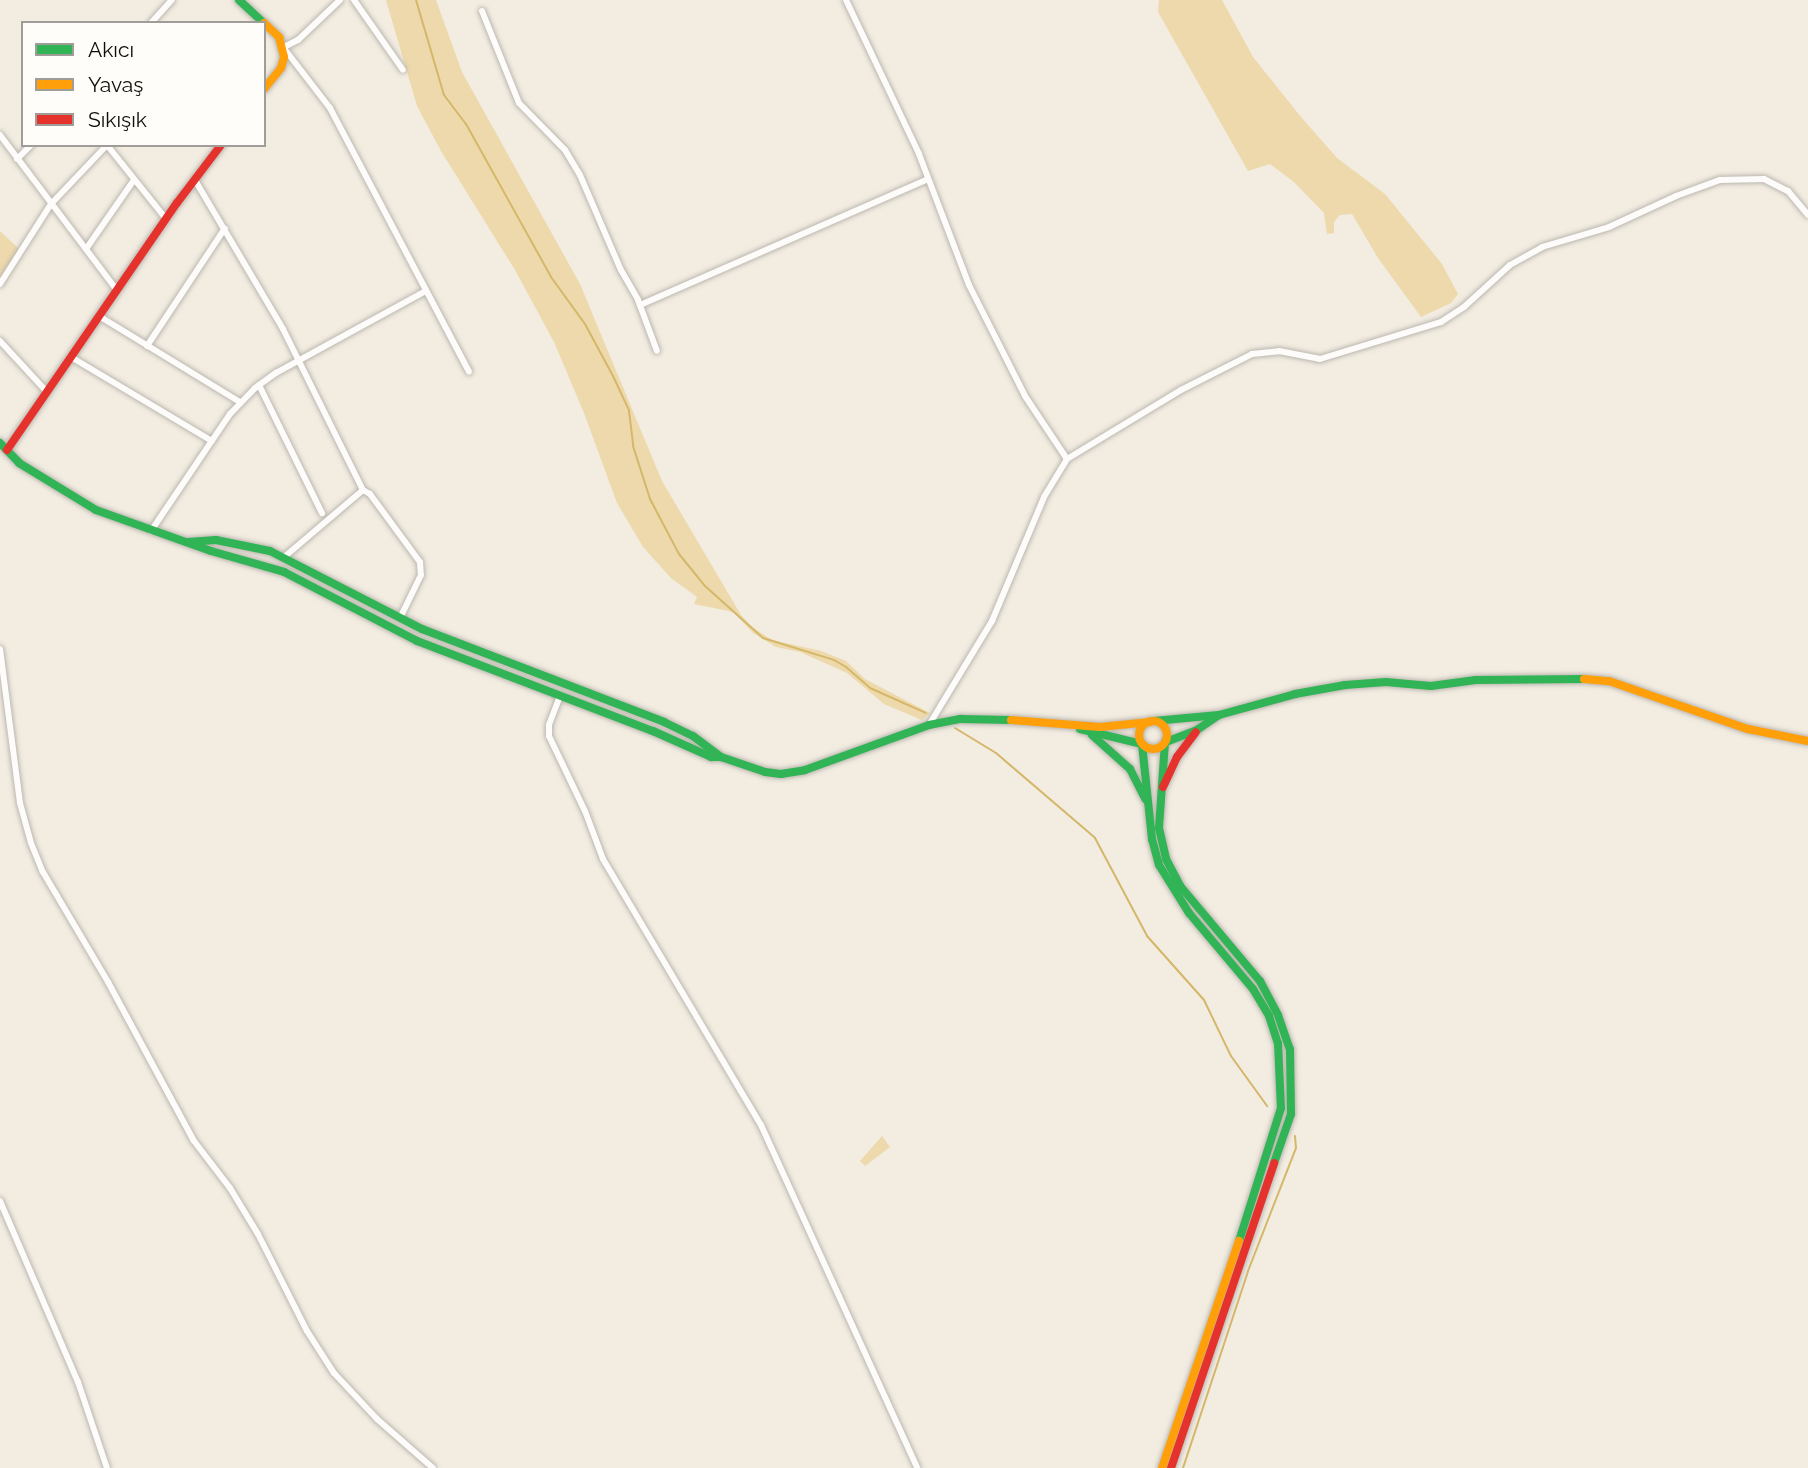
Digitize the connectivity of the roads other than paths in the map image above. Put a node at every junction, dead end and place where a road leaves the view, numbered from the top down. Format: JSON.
{"nodes":[{"id":1,"x":172,"y":0,"type":"edge"},
{"id":2,"x":239,"y":0,"type":"edge"},
{"id":3,"x":341,"y":0,"type":"edge"},
{"id":4,"x":354,"y":0,"type":"edge"},
{"id":5,"x":846,"y":0,"type":"edge"},
{"id":6,"x":482,"y":11,"type":"dead end"},
{"id":7,"x":153,"y":21,"type":"edge"},
{"id":8,"x":262,"y":21,"type":"edge"},
{"id":9,"x":266,"y":25,"type":"edge"},
{"id":10,"x":284,"y":47,"type":"junction"},
{"id":11,"x":403,"y":70,"type":"dead end"},
{"id":12,"x":266,"y":87,"type":"edge"},
{"id":13,"x":0,"y":135,"type":"edge"},
{"id":14,"x":29,"y":147,"type":"edge"},
{"id":15,"x":105,"y":147,"type":"edge"},
{"id":16,"x":109,"y":147,"type":"edge"},
{"id":17,"x":220,"y":147,"type":"edge"},
{"id":18,"x":17,"y":159,"type":"junction"},
{"id":19,"x":928,"y":179,"type":"junction"},
{"id":20,"x":134,"y":180,"type":"junction"},
{"id":21,"x":195,"y":180,"type":"junction"},
{"id":22,"x":51,"y":204,"type":"junction"},
{"id":23,"x":1808,"y":215,"type":"edge"},
{"id":24,"x":166,"y":219,"type":"junction"},
{"id":25,"x":225,"y":228,"type":"junction"},
{"id":26,"x":86,"y":249,"type":"junction"},
{"id":27,"x":0,"y":285,"type":"edge"},
{"id":28,"x":117,"y":290,"type":"junction"},
{"id":29,"x":426,"y":291,"type":"junction"},
{"id":30,"x":640,"y":305,"type":"junction"},
{"id":31,"x":99,"y":316,"type":"junction"},
{"id":32,"x":0,"y":341,"type":"edge"},
{"id":33,"x":148,"y":346,"type":"junction"},
{"id":34,"x":657,"y":351,"type":"dead end"},
{"id":35,"x":71,"y":357,"type":"junction"},
{"id":36,"x":299,"y":360,"type":"junction"},
{"id":37,"x":469,"y":372,"type":"dead end"},
{"id":38,"x":259,"y":385,"type":"junction"},
{"id":39,"x":47,"y":392,"type":"junction"},
{"id":40,"x":240,"y":402,"type":"junction"},
{"id":41,"x":212,"y":441,"type":"junction"},
{"id":42,"x":0,"y":443,"type":"edge"},
{"id":43,"x":7,"y":450,"type":"junction"},
{"id":44,"x":1067,"y":459,"type":"junction"},
{"id":45,"x":363,"y":490,"type":"junction"},
{"id":46,"x":321,"y":513,"type":"dead end"},
{"id":47,"x":150,"y":531,"type":"junction"},
{"id":48,"x":188,"y":542,"type":"junction"},
{"id":49,"x":283,"y":558,"type":"junction"},
{"id":50,"x":400,"y":618,"type":"junction"},
{"id":51,"x":0,"y":649,"type":"edge"},
{"id":52,"x":560,"y":696,"type":"junction"},
{"id":53,"x":1219,"y":715,"type":"junction"},
{"id":54,"x":1054,"y":722,"type":"junction"},
{"id":55,"x":1152,"y":722,"type":"junction"},
{"id":56,"x":929,"y":725,"type":"junction"},
{"id":57,"x":1197,"y":730,"type":"junction"},
{"id":58,"x":1087,"y":731,"type":"junction"},
{"id":59,"x":1808,"y":741,"type":"edge"},
{"id":60,"x":1166,"y":742,"type":"junction"},
{"id":61,"x":1142,"y":744,"type":"junction"},
{"id":62,"x":721,"y":757,"type":"junction"},
{"id":63,"x":1159,"y":796,"type":"junction"},
{"id":64,"x":1148,"y":807,"type":"junction"},
{"id":65,"x":0,"y":1201,"type":"edge"},
{"id":66,"x":107,"y":1468,"type":"edge"},
{"id":67,"x":433,"y":1468,"type":"edge"},
{"id":68,"x":917,"y":1468,"type":"edge"},
{"id":69,"x":1161,"y":1468,"type":"edge"},
{"id":70,"x":1171,"y":1468,"type":"edge"}],
"edges":[{"from":1,"to":7,"type":"street"},
{"from":2,"to":8,"type":"street"},
{"from":3,"to":10,"type":"street"},
{"from":4,"to":11,"type":"street"},
{"from":5,"to":19,"type":"street"},
{"from":6,"to":30,"type":"street"},
{"from":9,"to":10,"type":"street"},
{"from":10,"to":12,"type":"street"},
{"from":10,"to":29,"type":"street"},
{"from":13,"to":18,"type":"street"},
{"from":14,"to":18,"type":"street"},
{"from":15,"to":22,"type":"street"},
{"from":16,"to":20,"type":"street"},
{"from":17,"to":21,"type":"street"},
{"from":18,"to":22,"type":"street"},
{"from":19,"to":30,"type":"street"},
{"from":19,"to":44,"type":"street"},
{"from":20,"to":24,"type":"street"},
{"from":20,"to":26,"type":"street"},
{"from":21,"to":24,"type":"street"},
{"from":21,"to":25,"type":"street"},
{"from":22,"to":26,"type":"street"},
{"from":22,"to":27,"type":"street"},
{"from":23,"to":44,"type":"street"},
{"from":24,"to":28,"type":"street"},
{"from":25,"to":33,"type":"street"},
{"from":25,"to":36,"type":"street"},
{"from":26,"to":28,"type":"street"},
{"from":28,"to":31,"type":"street"},
{"from":29,"to":36,"type":"street"},
{"from":29,"to":37,"type":"street"},
{"from":30,"to":34,"type":"street"},
{"from":31,"to":33,"type":"street"},
{"from":31,"to":35,"type":"street"},
{"from":32,"to":39,"type":"street"},
{"from":33,"to":40,"type":"street"},
{"from":35,"to":39,"type":"street"},
{"from":35,"to":41,"type":"street"},
{"from":36,"to":38,"type":"street"},
{"from":36,"to":45,"type":"street"},
{"from":38,"to":40,"type":"street"},
{"from":38,"to":46,"type":"street"},
{"from":39,"to":43,"type":"street"},
{"from":40,"to":41,"type":"street"},
{"from":41,"to":47,"type":"street"},
{"from":42,"to":43,"type":"street"},
{"from":43,"to":47,"type":"street"},
{"from":44,"to":56,"type":"street"},
{"from":45,"to":49,"type":"street"},
{"from":45,"to":50,"type":"street"},
{"from":47,"to":48,"type":"street"},
{"from":48,"to":49,"type":"street"},
{"from":48,"to":52,"type":"street"},
{"from":49,"to":50,"type":"street"},
{"from":50,"to":62,"type":"street"},
{"from":51,"to":67,"type":"street"},
{"from":52,"to":62,"type":"street"},
{"from":52,"to":68,"type":"street"},
{"from":53,"to":55,"type":"street"},
{"from":53,"to":57,"type":"street"},
{"from":53,"to":59,"type":"street"},
{"from":54,"to":55,"type":"street"},
{"from":54,"to":56,"type":"street"},
{"from":54,"to":58,"type":"street"},
{"from":55,"to":60,"type":"street"},
{"from":55,"to":61,"type":"street"},
{"from":56,"to":62,"type":"street"},
{"from":57,"to":60,"type":"street"},
{"from":57,"to":63,"type":"street"},
{"from":58,"to":61,"type":"street"},
{"from":58,"to":64,"type":"street"},
{"from":60,"to":61,"type":"street"},
{"from":60,"to":63,"type":"street"},
{"from":61,"to":64,"type":"street"},
{"from":63,"to":70,"type":"street"},
{"from":64,"to":69,"type":"street"},
{"from":65,"to":66,"type":"street"}]}
